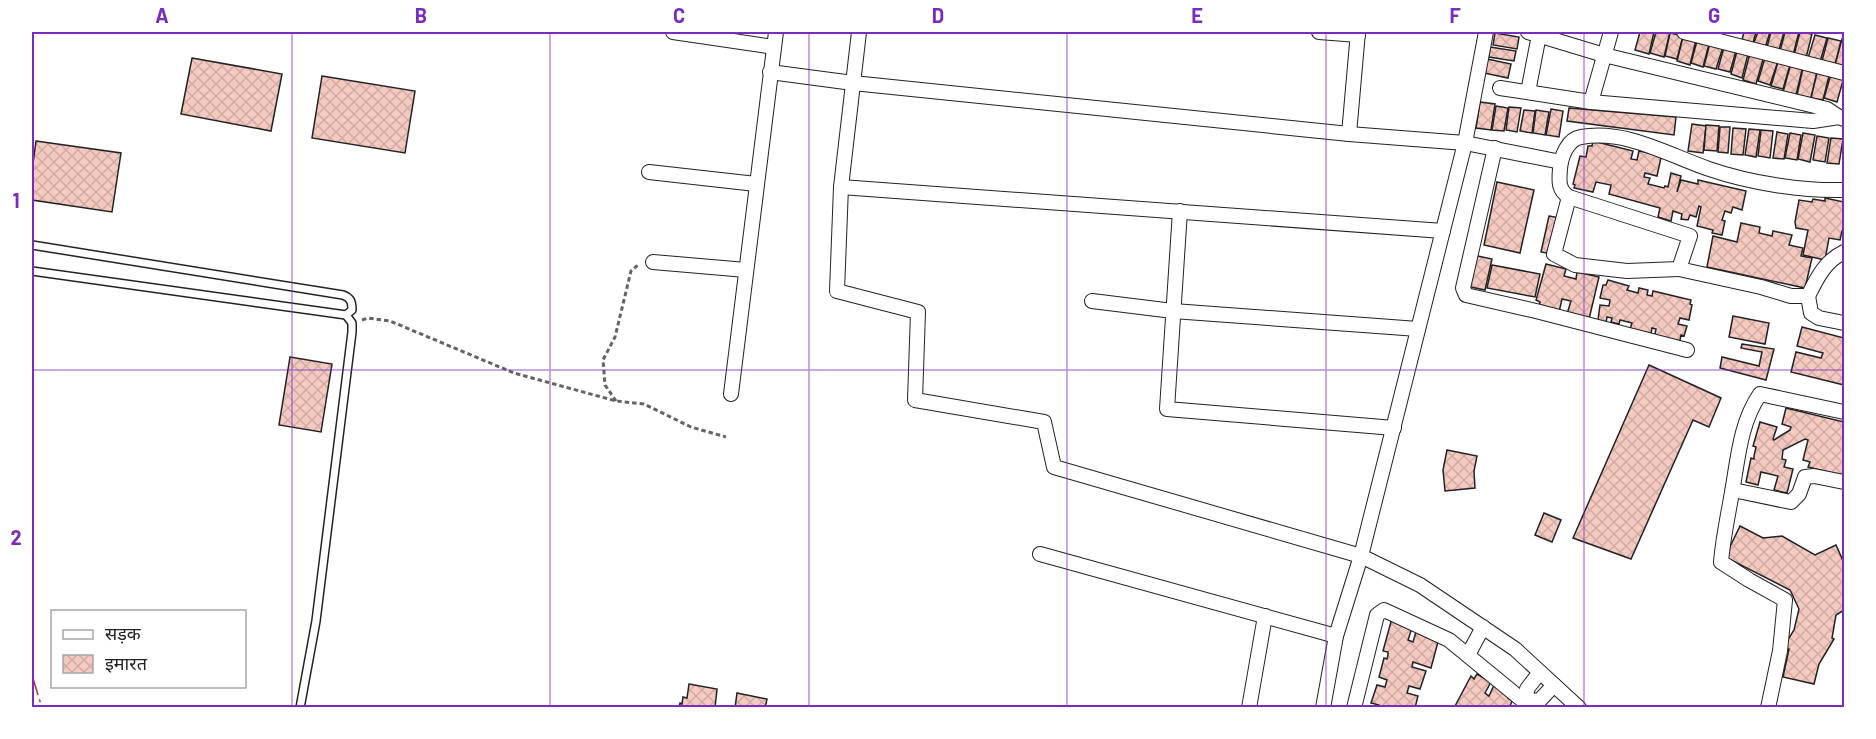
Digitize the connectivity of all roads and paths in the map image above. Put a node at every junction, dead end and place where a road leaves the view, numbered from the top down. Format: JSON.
{"nodes":[{"id":1,"x":673,"y":32,"type":"edge"},
{"id":2,"x":776,"y":32,"type":"edge"},
{"id":3,"x":859,"y":32,"type":"edge"},
{"id":4,"x":1319,"y":32,"type":"edge"},
{"id":5,"x":1486,"y":32,"type":"edge"},
{"id":6,"x":1611,"y":32,"type":"edge"},
{"id":7,"x":1684,"y":32,"type":"edge"},
{"id":8,"x":1358,"y":33,"type":"edge"},
{"id":9,"x":1534,"y":33,"type":"edge"},
{"id":10,"x":774,"y":47,"type":"junction"},
{"id":11,"x":1604,"y":55,"type":"junction"},
{"id":12,"x":770,"y":72,"type":"junction"},
{"id":13,"x":1845,"y":73,"type":"edge"},
{"id":14,"x":853,"y":82,"type":"junction"},
{"id":15,"x":1500,"y":88,"type":"dead end"},
{"id":16,"x":1528,"y":92,"type":"junction"},
{"id":17,"x":1591,"y":102,"type":"junction"},
{"id":18,"x":1842,"y":118,"type":"edge"},
{"id":19,"x":1349,"y":134,"type":"junction"},
{"id":20,"x":1465,"y":143,"type":"junction"},
{"id":21,"x":1495,"y":148,"type":"junction"},
{"id":22,"x":1561,"y":162,"type":"junction"},
{"id":23,"x":649,"y":172,"type":"dead end"},
{"id":24,"x":756,"y":184,"type":"junction"},
{"id":25,"x":841,"y":187,"type":"junction"},
{"id":26,"x":1845,"y":190,"type":"edge"},
{"id":27,"x":1569,"y":197,"type":"junction"},
{"id":28,"x":1180,"y":212,"type":"junction"},
{"id":29,"x":1443,"y":231,"type":"junction"},
{"id":30,"x":32,"y":245,"type":"edge"},
{"id":31,"x":1845,"y":252,"type":"edge"},
{"id":32,"x":653,"y":262,"type":"joint"},
{"id":33,"x":1679,"y":269,"type":"junction"},
{"id":34,"x":746,"y":270,"type":"junction"},
{"id":35,"x":32,"y":271,"type":"edge"},
{"id":36,"x":1808,"y":296,"type":"junction"},
{"id":37,"x":1092,"y":301,"type":"dead end"},
{"id":38,"x":1173,"y":311,"type":"junction"},
{"id":39,"x":346,"y":315,"type":"junction"},
{"id":40,"x":351,"y":323,"type":"junction"},
{"id":41,"x":1845,"y":323,"type":"edge"},
{"id":42,"x":1418,"y":329,"type":"junction"},
{"id":43,"x":1687,"y":350,"type":"dead end"},
{"id":44,"x":730,"y":394,"type":"dead end"},
{"id":45,"x":616,"y":401,"type":"junction"},
{"id":46,"x":1845,"y":412,"type":"edge"},
{"id":47,"x":1394,"y":428,"type":"junction"},
{"id":48,"x":726,"y":437,"type":"dead end"},
{"id":49,"x":1845,"y":482,"type":"edge"},
{"id":50,"x":1732,"y":490,"type":"junction"},
{"id":51,"x":1040,"y":554,"type":"dead end"},
{"id":52,"x":1361,"y":556,"type":"junction"},
{"id":53,"x":1265,"y":616,"type":"junction"},
{"id":54,"x":1483,"y":627,"type":"junction"},
{"id":55,"x":1336,"y":636,"type":"junction"},
{"id":56,"x":1468,"y":655,"type":"junction"},
{"id":57,"x":1540,"y":672,"type":"junction"},
{"id":58,"x":1554,"y":685,"type":"junction"},
{"id":59,"x":1529,"y":705,"type":"edge"},
{"id":60,"x":300,"y":708,"type":"edge"},
{"id":61,"x":1249,"y":708,"type":"edge"},
{"id":62,"x":1323,"y":708,"type":"edge"},
{"id":63,"x":1354,"y":708,"type":"edge"},
{"id":64,"x":1579,"y":708,"type":"edge"},
{"id":65,"x":1768,"y":708,"type":"edge"}],
"edges":[{"from":1,"to":10,"type":"street"},
{"from":2,"to":10,"type":"street"},
{"from":3,"to":14,"type":"street"},
{"from":4,"to":8,"type":"street"},
{"from":5,"to":20,"type":"street"},
{"from":6,"to":11,"type":"street"},
{"from":7,"to":13,"type":"street"},
{"from":8,"to":19,"type":"street"},
{"from":9,"to":11,"type":"street"},
{"from":9,"to":16,"type":"street"},
{"from":10,"to":12,"type":"street"},
{"from":11,"to":17,"type":"street"},
{"from":11,"to":18,"type":"street"},
{"from":12,"to":14,"type":"street"},
{"from":12,"to":24,"type":"street"},
{"from":14,"to":19,"type":"street"},
{"from":14,"to":25,"type":"street"},
{"from":15,"to":16,"type":"street"},
{"from":16,"to":17,"type":"street"},
{"from":17,"to":18,"type":"street"},
{"from":19,"to":20,"type":"street"},
{"from":20,"to":21,"type":"street"},
{"from":20,"to":29,"type":"street"},
{"from":21,"to":22,"type":"street"},
{"from":21,"to":43,"type":"street"},
{"from":22,"to":26,"type":"street"},
{"from":22,"to":27,"type":"street"},
{"from":23,"to":24,"type":"street"},
{"from":24,"to":34,"type":"street"},
{"from":25,"to":28,"type":"street"},
{"from":25,"to":52,"type":"street"},
{"from":27,"to":33,"type":"street"},
{"from":27,"to":33,"type":"street"},
{"from":28,"to":29,"type":"street"},
{"from":28,"to":38,"type":"street"},
{"from":29,"to":42,"type":"street"},
{"from":30,"to":39,"type":"lane"},
{"from":31,"to":36,"type":"street"},
{"from":32,"to":34,"type":"street"},
{"from":32,"to":45,"type":"path"},
{"from":33,"to":36,"type":"street"},
{"from":34,"to":44,"type":"street"},
{"from":35,"to":39,"type":"lane"},
{"from":36,"to":41,"type":"street"},
{"from":37,"to":38,"type":"street"},
{"from":38,"to":42,"type":"street"},
{"from":38,"to":47,"type":"street"},
{"from":39,"to":40,"type":"lane"},
{"from":40,"to":45,"type":"path"},
{"from":40,"to":60,"type":"lane"},
{"from":42,"to":47,"type":"street"},
{"from":45,"to":48,"type":"path"},
{"from":46,"to":50,"type":"street"},
{"from":47,"to":52,"type":"street"},
{"from":49,"to":50,"type":"street"},
{"from":50,"to":65,"type":"street"},
{"from":51,"to":53,"type":"street"},
{"from":52,"to":54,"type":"street"},
{"from":52,"to":55,"type":"street"},
{"from":53,"to":55,"type":"street"},
{"from":53,"to":61,"type":"street"},
{"from":54,"to":56,"type":"street"},
{"from":54,"to":57,"type":"street"},
{"from":55,"to":62,"type":"street"},
{"from":56,"to":59,"type":"street"},
{"from":56,"to":63,"type":"street"},
{"from":57,"to":58,"type":"street"},
{"from":57,"to":59,"type":"street"},
{"from":58,"to":59,"type":"street"},
{"from":58,"to":64,"type":"street"}]}
